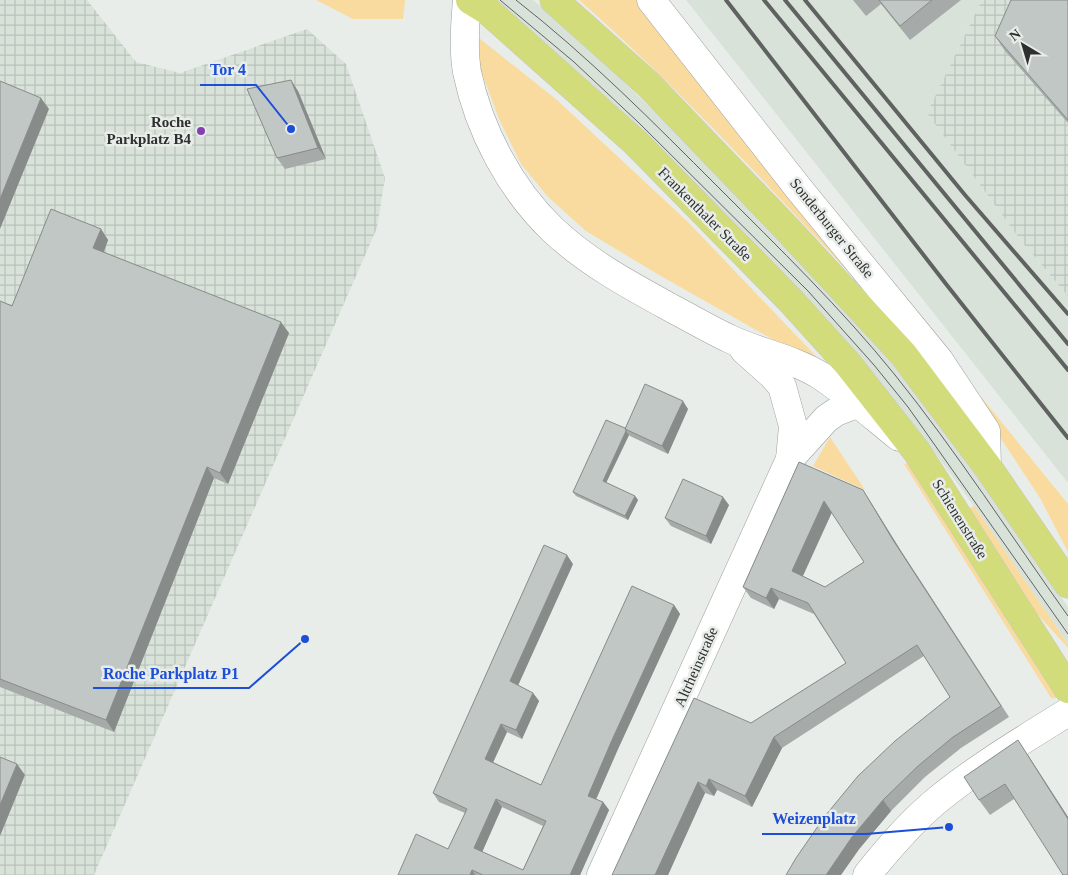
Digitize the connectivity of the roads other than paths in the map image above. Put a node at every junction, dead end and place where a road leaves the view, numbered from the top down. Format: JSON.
{"nodes":[{"id":1,"x":554,"y":0,"type":"edge"},
{"id":2,"x":651,"y":0,"type":"edge"},
{"id":3,"x":475,"y":4,"type":"edge"},
{"id":4,"x":731,"y":340,"type":"junction"},
{"id":5,"x":857,"y":404,"type":"junction"},
{"id":6,"x":918,"y":452,"type":"junction"},
{"id":7,"x":790,"y":460,"type":"junction"},
{"id":8,"x":987,"y":466,"type":"junction"},
{"id":9,"x":1068,"y":584,"type":"edge"},
{"id":10,"x":1068,"y":689,"type":"edge"},
{"id":11,"x":1068,"y":712,"type":"edge"},
{"id":12,"x":601,"y":875,"type":"edge"},
{"id":13,"x":867,"y":875,"type":"edge"}],
"edges":[{"from":1,"to":8,"type":"main road"},
{"from":2,"to":8,"type":"street","name":"Sonderburger Straße"},
{"from":3,"to":4,"type":"street"},
{"from":3,"to":6,"type":"main road","name":"Frankenthaler Straße"},
{"from":4,"to":5,"type":"street","name":"Schienenstraße"},
{"from":4,"to":7,"type":"street","name":"Altrheinstraße"},
{"from":5,"to":6,"type":"street","name":"Schienenstraße"},
{"from":5,"to":7,"type":"street","name":"Altrheinstraße"},
{"from":6,"to":10,"type":"main road","name":"Schienenstraße"},
{"from":7,"to":12,"type":"street","name":"Altrheinstraße"},
{"from":8,"to":9,"type":"main road"},
{"from":11,"to":13,"type":"street"}]}
